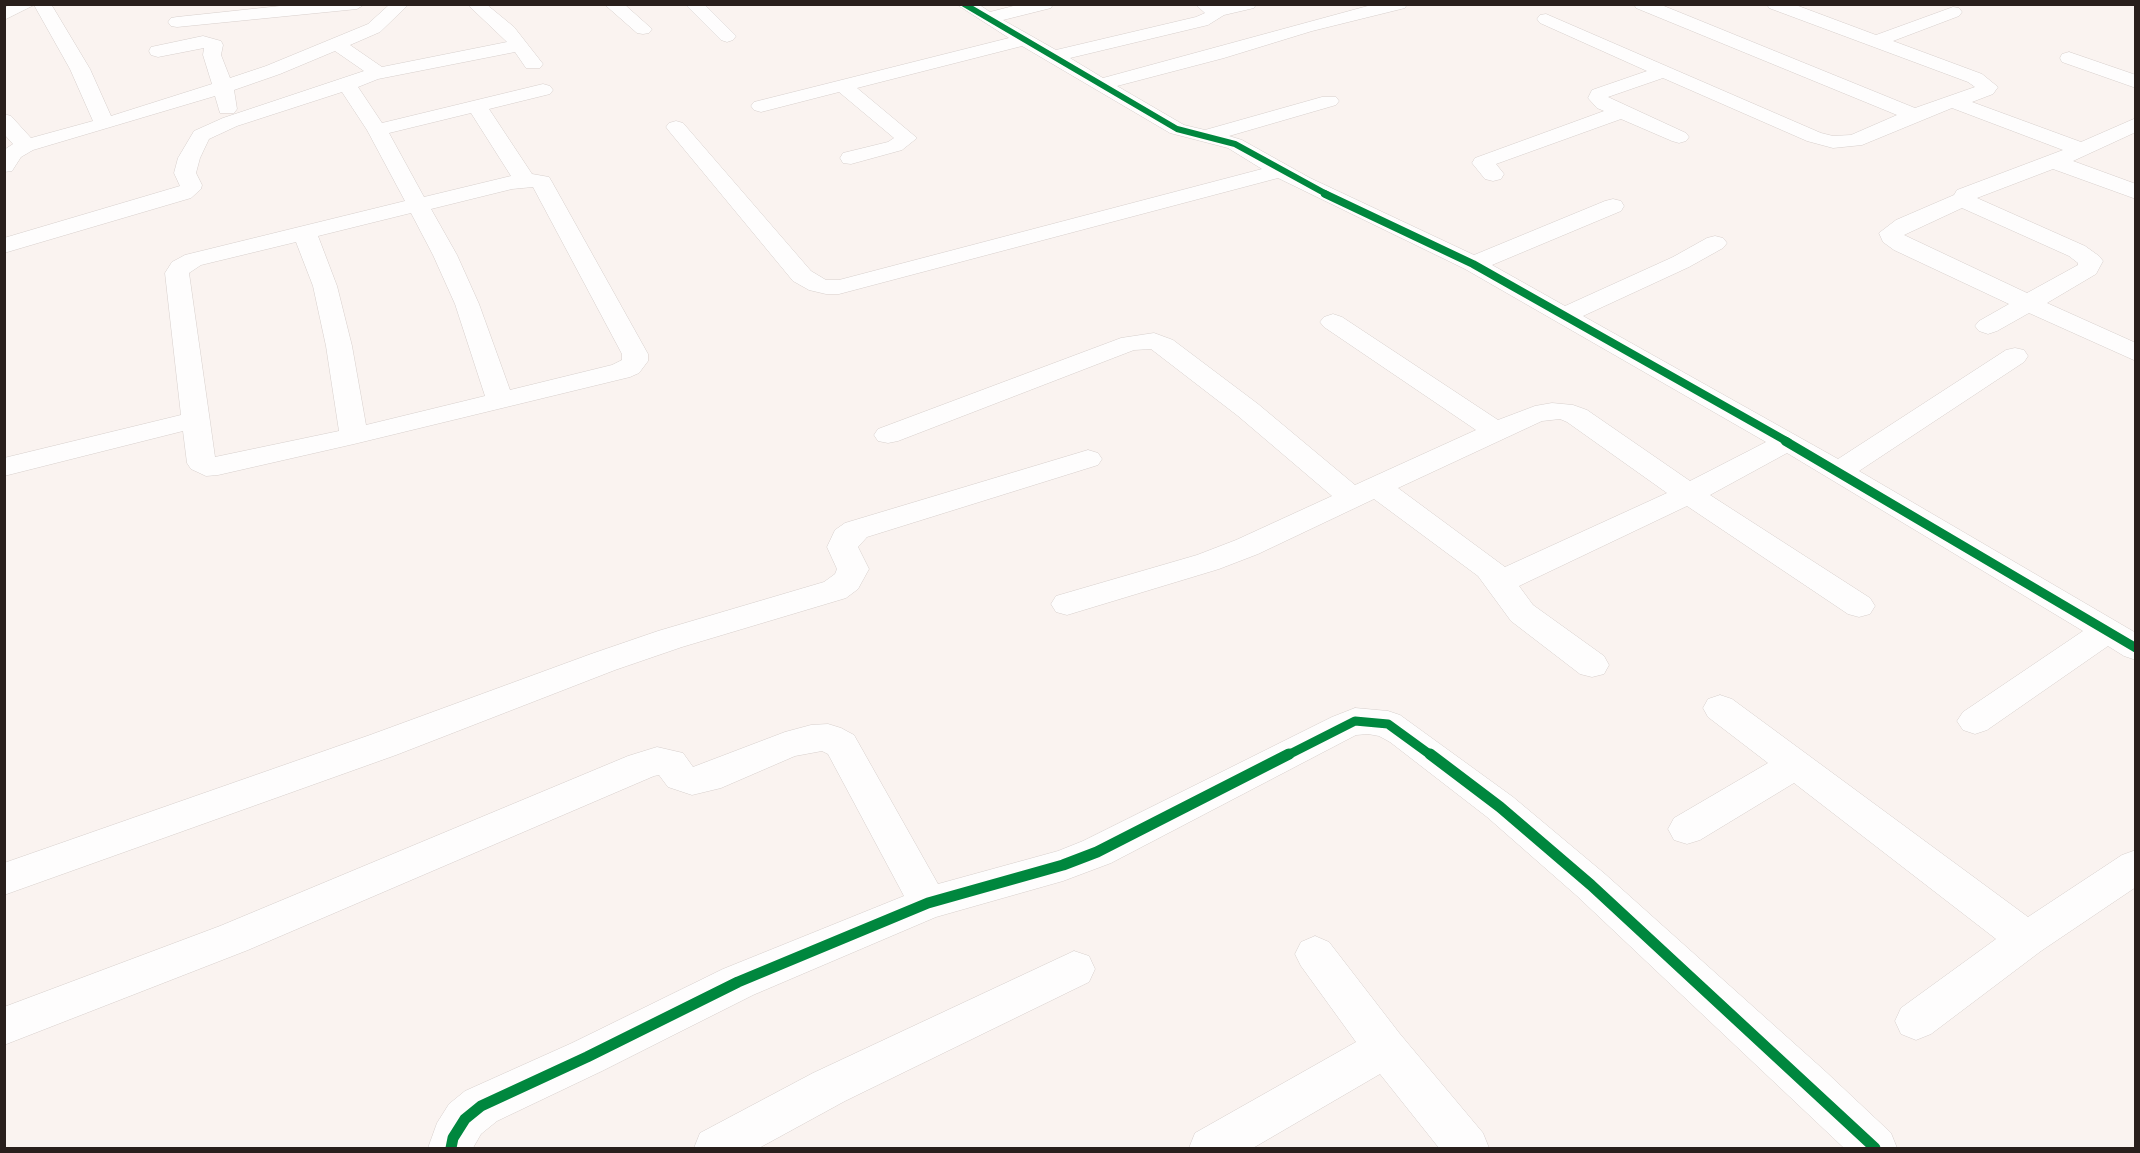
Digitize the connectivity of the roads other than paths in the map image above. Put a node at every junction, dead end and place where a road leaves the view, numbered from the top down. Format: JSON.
{"nodes":[{"id":1,"x":64,"y":4,"type":"edge"},
{"id":2,"x":357,"y":4,"type":"edge"},
{"id":3,"x":401,"y":4,"type":"edge"},
{"id":4,"x":475,"y":4,"type":"edge"},
{"id":5,"x":612,"y":4,"type":"edge"},
{"id":6,"x":693,"y":4,"type":"edge"},
{"id":7,"x":964,"y":4,"type":"edge"},
{"id":8,"x":1045,"y":4,"type":"edge"},
{"id":9,"x":1248,"y":4,"type":"edge"},
{"id":10,"x":1399,"y":4,"type":"edge"},
{"id":11,"x":1642,"y":4,"type":"edge"},
{"id":12,"x":1775,"y":4,"type":"edge"},
{"id":13,"x":37,"y":5,"type":"edge"},
{"id":14,"x":1210,"y":8,"type":"edge"},
{"id":15,"x":1953,"y":12,"type":"dead end"},
{"id":16,"x":4,"y":15,"type":"edge"},
{"id":17,"x":988,"y":18,"type":"junction"},
{"id":18,"x":1546,"y":19,"type":"dead end"},
{"id":19,"x":177,"y":22,"type":"dead end"},
{"id":20,"x":643,"y":29,"type":"dead end"},
{"id":21,"x":727,"y":36,"type":"dead end"},
{"id":22,"x":1024,"y":40,"type":"junction"},
{"id":23,"x":1877,"y":40,"type":"junction"},
{"id":24,"x":337,"y":44,"type":"junction"},
{"id":25,"x":518,"y":46,"type":"junction"},
{"id":26,"x":158,"y":51,"type":"dead end"},
{"id":27,"x":1052,"y":57,"type":"junction"},
{"id":28,"x":2068,"y":58,"type":"dead end"},
{"id":29,"x":533,"y":64,"type":"dead end"},
{"id":30,"x":1665,"y":71,"type":"junction"},
{"id":31,"x":374,"y":74,"type":"junction"},
{"id":32,"x":2136,"y":82,"type":"edge"},
{"id":33,"x":348,"y":84,"type":"junction"},
{"id":34,"x":1101,"y":84,"type":"junction"},
{"id":35,"x":843,"y":86,"type":"junction"},
{"id":36,"x":224,"y":89,"type":"junction"},
{"id":37,"x":543,"y":90,"type":"dead end"},
{"id":38,"x":1329,"y":101,"type":"dead end"},
{"id":39,"x":1954,"y":102,"type":"junction"},
{"id":40,"x":476,"y":105,"type":"junction"},
{"id":41,"x":761,"y":106,"type":"dead end"},
{"id":42,"x":1621,"y":112,"type":"junction"},
{"id":43,"x":1914,"y":115,"type":"junction"},
{"id":44,"x":4,"y":120,"type":"edge"},
{"id":45,"x":230,"y":122,"type":"junction"},
{"id":46,"x":104,"y":123,"type":"junction"},
{"id":47,"x":2136,"y":124,"type":"edge"},
{"id":48,"x":676,"y":127,"type":"dead end"},
{"id":49,"x":377,"y":130,"type":"junction"},
{"id":50,"x":1207,"y":136,"type":"junction"},
{"id":51,"x":1679,"y":137,"type":"dead end"},
{"id":52,"x":2082,"y":150,"type":"junction"},
{"id":53,"x":11,"y":157,"type":"edge"},
{"id":54,"x":851,"y":158,"type":"dead end"},
{"id":55,"x":2053,"y":161,"type":"junction"},
{"id":56,"x":1280,"y":171,"type":"junction"},
{"id":57,"x":1493,"y":174,"type":"dead end"},
{"id":58,"x":525,"y":180,"type":"junction"},
{"id":59,"x":2136,"y":192,"type":"edge"},
{"id":60,"x":1965,"y":200,"type":"junction"},
{"id":61,"x":1613,"y":206,"type":"dead end"},
{"id":62,"x":418,"y":207,"type":"junction"},
{"id":63,"x":305,"y":234,"type":"junction"},
{"id":64,"x":1715,"y":243,"type":"dead end"},
{"id":65,"x":4,"y":246,"type":"edge"},
{"id":66,"x":1473,"y":264,"type":"junction"},
{"id":67,"x":2029,"y":303,"type":"junction"},
{"id":68,"x":1565,"y":315,"type":"junction"},
{"id":69,"x":1333,"y":322,"type":"dead end"},
{"id":70,"x":1988,"y":326,"type":"dead end"},
{"id":71,"x":2136,"y":353,"type":"edge"},
{"id":72,"x":2015,"y":356,"type":"dead end"},
{"id":73,"x":500,"y":399,"type":"junction"},
{"id":74,"x":197,"y":418,"type":"junction"},
{"id":75,"x":1496,"y":431,"type":"junction"},
{"id":76,"x":888,"y":435,"type":"dead end"},
{"id":77,"x":354,"y":436,"type":"junction"},
{"id":78,"x":1787,"y":442,"type":"junction"},
{"id":79,"x":1088,"y":459,"type":"dead end"},
{"id":80,"x":4,"y":467,"type":"edge"},
{"id":81,"x":1839,"y":471,"type":"junction"},
{"id":82,"x":1364,"y":492,"type":"junction"},
{"id":83,"x":1689,"y":494,"type":"junction"},
{"id":84,"x":1501,"y":582,"type":"junction"},
{"id":85,"x":1067,"y":604,"type":"dead end"},
{"id":86,"x":1859,"y":606,"type":"dead end"},
{"id":87,"x":2107,"y":631,"type":"junction"},
{"id":88,"x":2136,"y":648,"type":"edge"},
{"id":89,"x":1592,"y":665,"type":"dead end"},
{"id":90,"x":1720,"y":708,"type":"dead end"},
{"id":91,"x":1976,"y":721,"type":"dead end"},
{"id":92,"x":1795,"y":765,"type":"junction"},
{"id":93,"x":1687,"y":828,"type":"dead end"},
{"id":94,"x":2136,"y":866,"type":"edge"},
{"id":95,"x":4,"y":879,"type":"edge"},
{"id":96,"x":928,"y":903,"type":"junction"},
{"id":97,"x":2027,"y":939,"type":"junction"},
{"id":98,"x":1315,"y":954,"type":"dead end"},
{"id":99,"x":1074,"y":969,"type":"dead end"},
{"id":100,"x":1916,"y":1021,"type":"dead end"},
{"id":101,"x":4,"y":1026,"type":"edge"},
{"id":102,"x":1385,"y":1048,"type":"junction"},
{"id":103,"x":451,"y":1149,"type":"edge"},
{"id":104,"x":716,"y":1149,"type":"edge"},
{"id":105,"x":1211,"y":1149,"type":"edge"},
{"id":106,"x":1467,"y":1149,"type":"edge"},
{"id":107,"x":1875,"y":1149,"type":"edge"}],
"edges":[{"from":1,"to":13,"type":"street"},
{"from":2,"to":19,"type":"street"},
{"from":3,"to":24,"type":"street"},
{"from":4,"to":25,"type":"street"},
{"from":5,"to":20,"type":"street"},
{"from":6,"to":21,"type":"street"},
{"from":7,"to":17,"type":"street"},
{"from":8,"to":17,"type":"street"},
{"from":9,"to":14,"type":"street"},
{"from":10,"to":34,"type":"street"},
{"from":11,"to":43,"type":"street"},
{"from":12,"to":23,"type":"street"},
{"from":13,"to":16,"type":"street"},
{"from":13,"to":46,"type":"street"},
{"from":14,"to":27,"type":"street"},
{"from":15,"to":23,"type":"street"},
{"from":17,"to":22,"type":"street"},
{"from":18,"to":30,"type":"street"},
{"from":22,"to":27,"type":"street"},
{"from":22,"to":35,"type":"street"},
{"from":23,"to":39,"type":"street"},
{"from":24,"to":31,"type":"street"},
{"from":24,"to":36,"type":"street"},
{"from":25,"to":29,"type":"street"},
{"from":25,"to":31,"type":"street"},
{"from":26,"to":36,"type":"street"},
{"from":27,"to":34,"type":"street"},
{"from":28,"to":32,"type":"street"},
{"from":30,"to":42,"type":"street"},
{"from":30,"to":43,"type":"street"},
{"from":31,"to":33,"type":"street"},
{"from":33,"to":45,"type":"street"},
{"from":33,"to":49,"type":"street"},
{"from":34,"to":50,"type":"street"},
{"from":35,"to":41,"type":"street"},
{"from":35,"to":54,"type":"street"},
{"from":36,"to":45,"type":"street"},
{"from":36,"to":46,"type":"street"},
{"from":37,"to":40,"type":"street"},
{"from":38,"to":50,"type":"street"},
{"from":39,"to":43,"type":"street"},
{"from":39,"to":52,"type":"street"},
{"from":40,"to":49,"type":"street"},
{"from":40,"to":58,"type":"street"},
{"from":42,"to":51,"type":"street"},
{"from":42,"to":57,"type":"street"},
{"from":44,"to":53,"type":"street"},
{"from":45,"to":65,"type":"street"},
{"from":46,"to":53,"type":"street"},
{"from":47,"to":52,"type":"street"},
{"from":48,"to":56,"type":"street"},
{"from":49,"to":62,"type":"street"},
{"from":50,"to":56,"type":"street"},
{"from":52,"to":55,"type":"street"},
{"from":55,"to":59,"type":"street"},
{"from":55,"to":60,"type":"street"},
{"from":56,"to":66,"type":"street"},
{"from":58,"to":62,"type":"street"},
{"from":58,"to":73,"type":"street"},
{"from":60,"to":67,"type":"street"},
{"from":60,"to":67,"type":"street"},
{"from":61,"to":66,"type":"street"},
{"from":62,"to":63,"type":"street"},
{"from":62,"to":73,"type":"street"},
{"from":63,"to":74,"type":"street"},
{"from":63,"to":77,"type":"street"},
{"from":64,"to":68,"type":"street"},
{"from":66,"to":68,"type":"street"},
{"from":67,"to":70,"type":"street"},
{"from":67,"to":71,"type":"street"},
{"from":68,"to":78,"type":"street"},
{"from":69,"to":75,"type":"street"},
{"from":72,"to":81,"type":"street"},
{"from":73,"to":77,"type":"street"},
{"from":74,"to":77,"type":"street"},
{"from":74,"to":80,"type":"street"},
{"from":75,"to":82,"type":"street"},
{"from":75,"to":83,"type":"street"},
{"from":76,"to":82,"type":"street"},
{"from":78,"to":81,"type":"street"},
{"from":78,"to":83,"type":"street"},
{"from":79,"to":95,"type":"street"},
{"from":81,"to":87,"type":"street"},
{"from":82,"to":84,"type":"street"},
{"from":82,"to":85,"type":"street"},
{"from":83,"to":84,"type":"street"},
{"from":83,"to":86,"type":"street"},
{"from":84,"to":89,"type":"street"},
{"from":87,"to":88,"type":"street"},
{"from":87,"to":91,"type":"street"},
{"from":90,"to":92,"type":"street"},
{"from":92,"to":93,"type":"street"},
{"from":92,"to":97,"type":"street"},
{"from":94,"to":97,"type":"street"},
{"from":96,"to":101,"type":"street"},
{"from":96,"to":103,"type":"street"},
{"from":96,"to":107,"type":"street"},
{"from":97,"to":100,"type":"street"},
{"from":98,"to":102,"type":"street"},
{"from":99,"to":104,"type":"street"},
{"from":102,"to":105,"type":"street"},
{"from":102,"to":106,"type":"street"}]}
